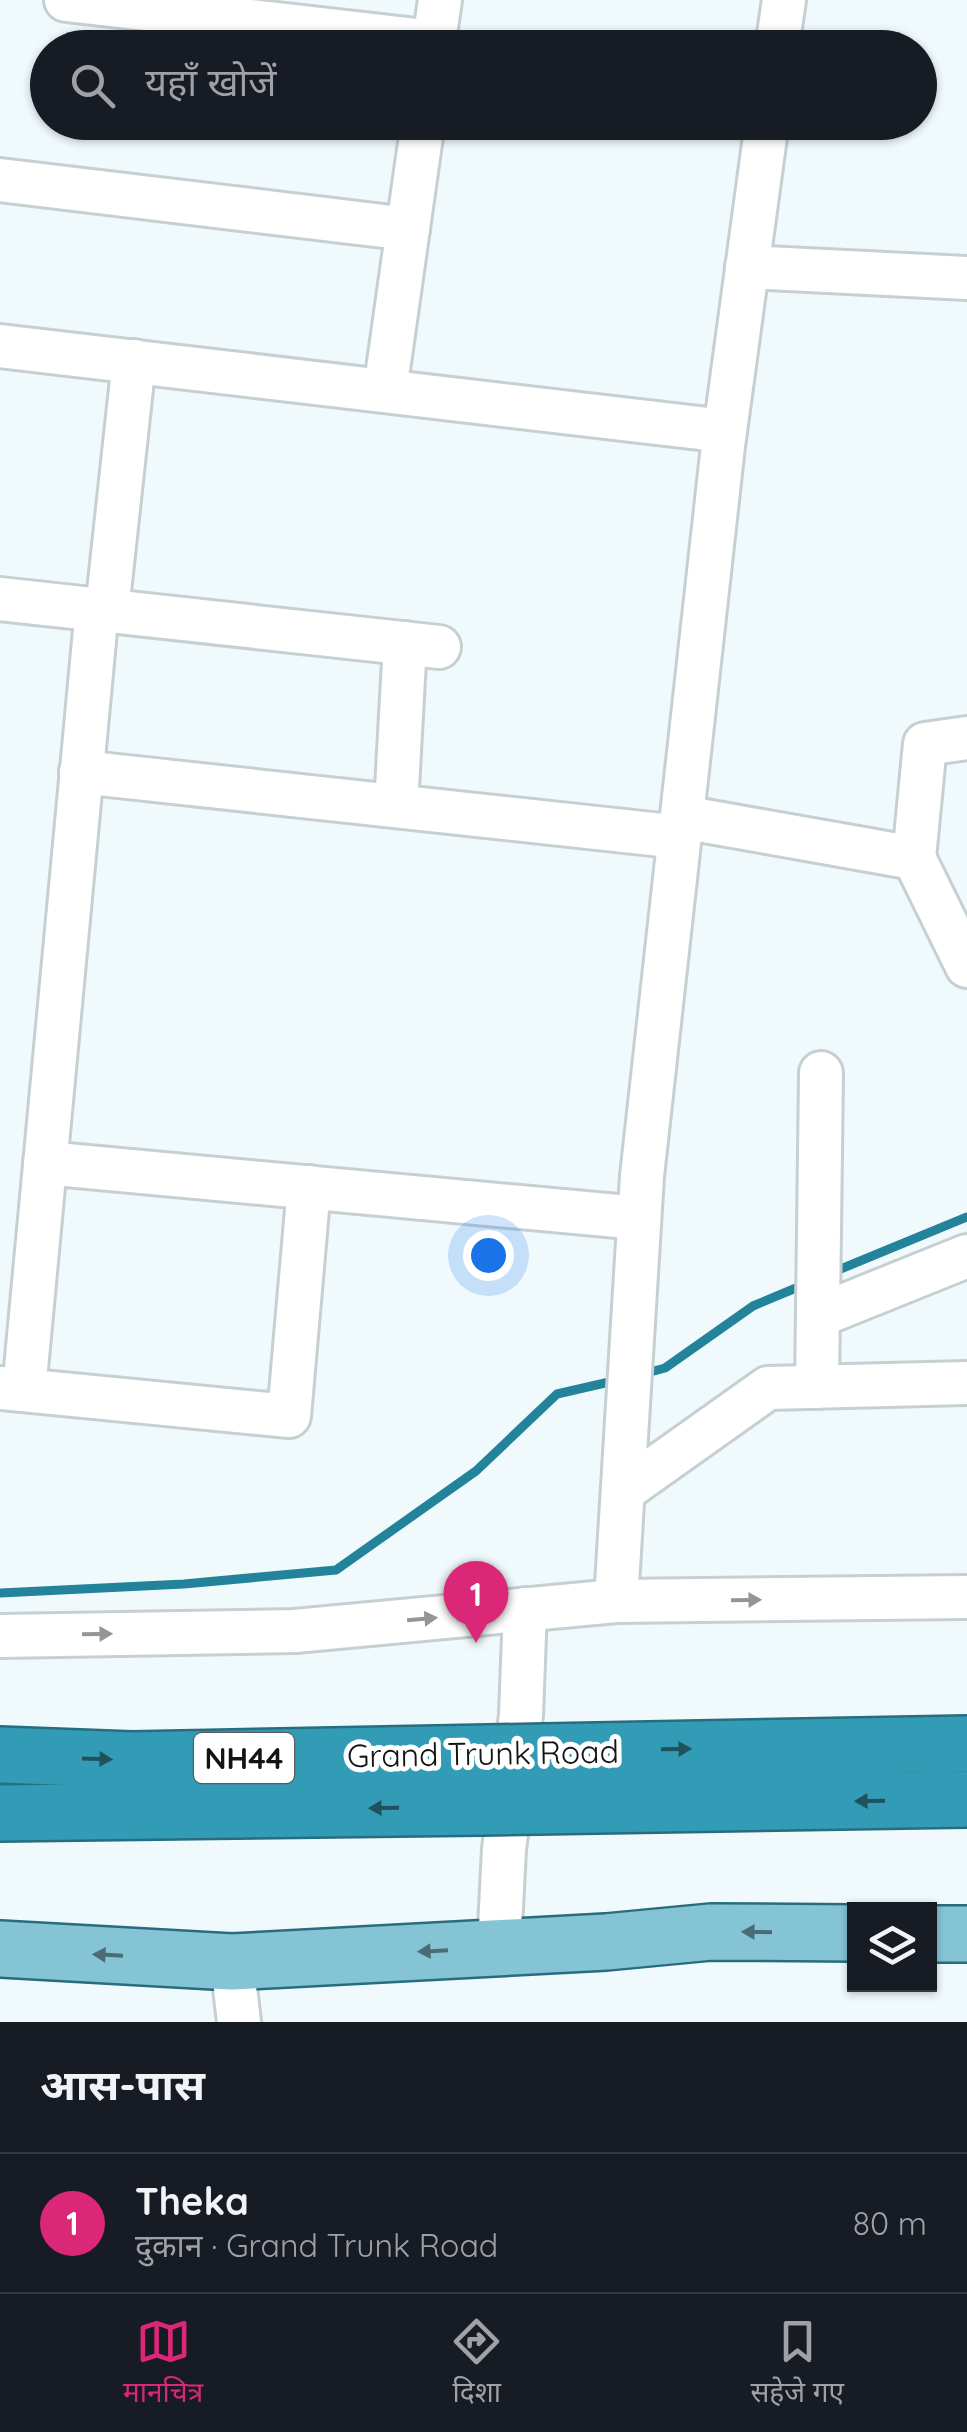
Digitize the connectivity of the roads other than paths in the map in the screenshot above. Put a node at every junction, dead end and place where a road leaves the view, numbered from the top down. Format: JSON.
{"nodes":[{"id":1,"x":66,"y":0,"type":"edge"},
{"id":2,"x":440,"y":0,"type":"edge"},
{"id":3,"x":784,"y":0,"type":"edge"},
{"id":4,"x":134,"y":4,"type":"edge"},
{"id":5,"x":324,"y":30,"type":"edge"},
{"id":6,"x":436,"y":30,"type":"edge"},
{"id":7,"x":780,"y":30,"type":"edge"},
{"id":8,"x":420,"y":140,"type":"edge"},
{"id":9,"x":765,"y":140,"type":"edge"},
{"id":10,"x":0,"y":180,"type":"edge"},
{"id":11,"x":408,"y":229,"type":"junction"},
{"id":12,"x":747,"y":267,"type":"junction"},
{"id":13,"x":967,"y":278,"type":"edge"},
{"id":14,"x":0,"y":346,"type":"edge"},
{"id":15,"x":134,"y":362,"type":"junction"},
{"id":16,"x":385,"y":391,"type":"junction"},
{"id":17,"x":725,"y":431,"type":"junction"},
{"id":18,"x":0,"y":599,"type":"edge"},
{"id":19,"x":102,"y":610,"type":"junction"},
{"id":20,"x":967,"y":738,"type":"edge"},
{"id":21,"x":82,"y":772,"type":"junction"},
{"id":22,"x":396,"y":806,"type":"junction"},
{"id":23,"x":681,"y":827,"type":"junction"},
{"id":24,"x":914,"y":858,"type":"junction"},
{"id":25,"x":967,"y":966,"type":"edge"},
{"id":26,"x":821,"y":1074,"type":"dead end"},
{"id":27,"x":45,"y":1163,"type":"junction"},
{"id":28,"x":309,"y":1187,"type":"junction"},
{"id":29,"x":639,"y":1218,"type":"junction"},
{"id":30,"x":967,"y":1256,"type":"edge"},
{"id":31,"x":818,"y":1307,"type":"junction"},
{"id":32,"x":967,"y":1382,"type":"edge"},
{"id":33,"x":817,"y":1386,"type":"junction"},
{"id":34,"x":12,"y":1389,"type":"edge"},
{"id":35,"x":623,"y":1491,"type":"junction"},
{"id":36,"x":967,"y":1597,"type":"edge"},
{"id":37,"x":616,"y":1601,"type":"junction"},
{"id":38,"x":525,"y":1610,"type":"junction"},
{"id":39,"x":0,"y":1636,"type":"edge"},
{"id":40,"x":967,"y":1744,"type":"edge"},
{"id":41,"x":0,"y":1755,"type":"edge"},
{"id":42,"x":967,"y":1800,"type":"edge"},
{"id":43,"x":0,"y":1813,"type":"edge"},
{"id":44,"x":847,"y":1933,"type":"edge"},
{"id":45,"x":937,"y":1934,"type":"edge"},
{"id":46,"x":967,"y":1934,"type":"edge"},
{"id":47,"x":499,"y":1947,"type":"junction"},
{"id":48,"x":0,"y":1950,"type":"edge"},
{"id":49,"x":232,"y":1962,"type":"junction"},
{"id":50,"x":239,"y":2022,"type":"edge"}],
"edges":[{"from":1,"to":4,"type":"street"},
{"from":2,"to":6,"type":"street"},
{"from":3,"to":7,"type":"street"},
{"from":4,"to":5,"type":"street"},
{"from":8,"to":11,"type":"street"},
{"from":9,"to":12,"type":"street"},
{"from":10,"to":11,"type":"street"},
{"from":11,"to":16,"type":"street"},
{"from":12,"to":13,"type":"street"},
{"from":12,"to":17,"type":"street"},
{"from":14,"to":15,"type":"street"},
{"from":15,"to":16,"type":"street"},
{"from":15,"to":19,"type":"street"},
{"from":16,"to":17,"type":"street"},
{"from":17,"to":23,"type":"street"},
{"from":18,"to":19,"type":"street"},
{"from":19,"to":21,"type":"street"},
{"from":19,"to":22,"type":"street"},
{"from":20,"to":24,"type":"street"},
{"from":21,"to":22,"type":"street"},
{"from":21,"to":27,"type":"street"},
{"from":22,"to":23,"type":"street"},
{"from":23,"to":24,"type":"street"},
{"from":23,"to":29,"type":"street"},
{"from":24,"to":25,"type":"street"},
{"from":26,"to":31,"type":"street"},
{"from":27,"to":28,"type":"street"},
{"from":27,"to":34,"type":"street"},
{"from":28,"to":29,"type":"street"},
{"from":28,"to":34,"type":"street"},
{"from":29,"to":35,"type":"street"},
{"from":30,"to":31,"type":"street"},
{"from":31,"to":33,"type":"street"},
{"from":32,"to":33,"type":"street"},
{"from":33,"to":35,"type":"street"},
{"from":35,"to":37,"type":"street"},
{"from":37,"to":36,"type":"street","one_way":true},
{"from":37,"to":38,"type":"street"},
{"from":39,"to":38,"type":"street","one_way":true},
{"from":38,"to":47,"type":"street"},
{"from":41,"to":40,"type":"highway","name":"Grand Trunk Road","number":"NH44","one_way":true,"bridge":true},
{"from":42,"to":43,"type":"highway","name":"Grand Trunk Road","number":"NH44","one_way":true,"bridge":true},
{"from":44,"to":47,"type":"main road","one_way":true},
{"from":45,"to":46,"type":"main road"},
{"from":47,"to":49,"type":"main road","one_way":true},
{"from":49,"to":48,"type":"main road","one_way":true},
{"from":49,"to":50,"type":"street"}]}
